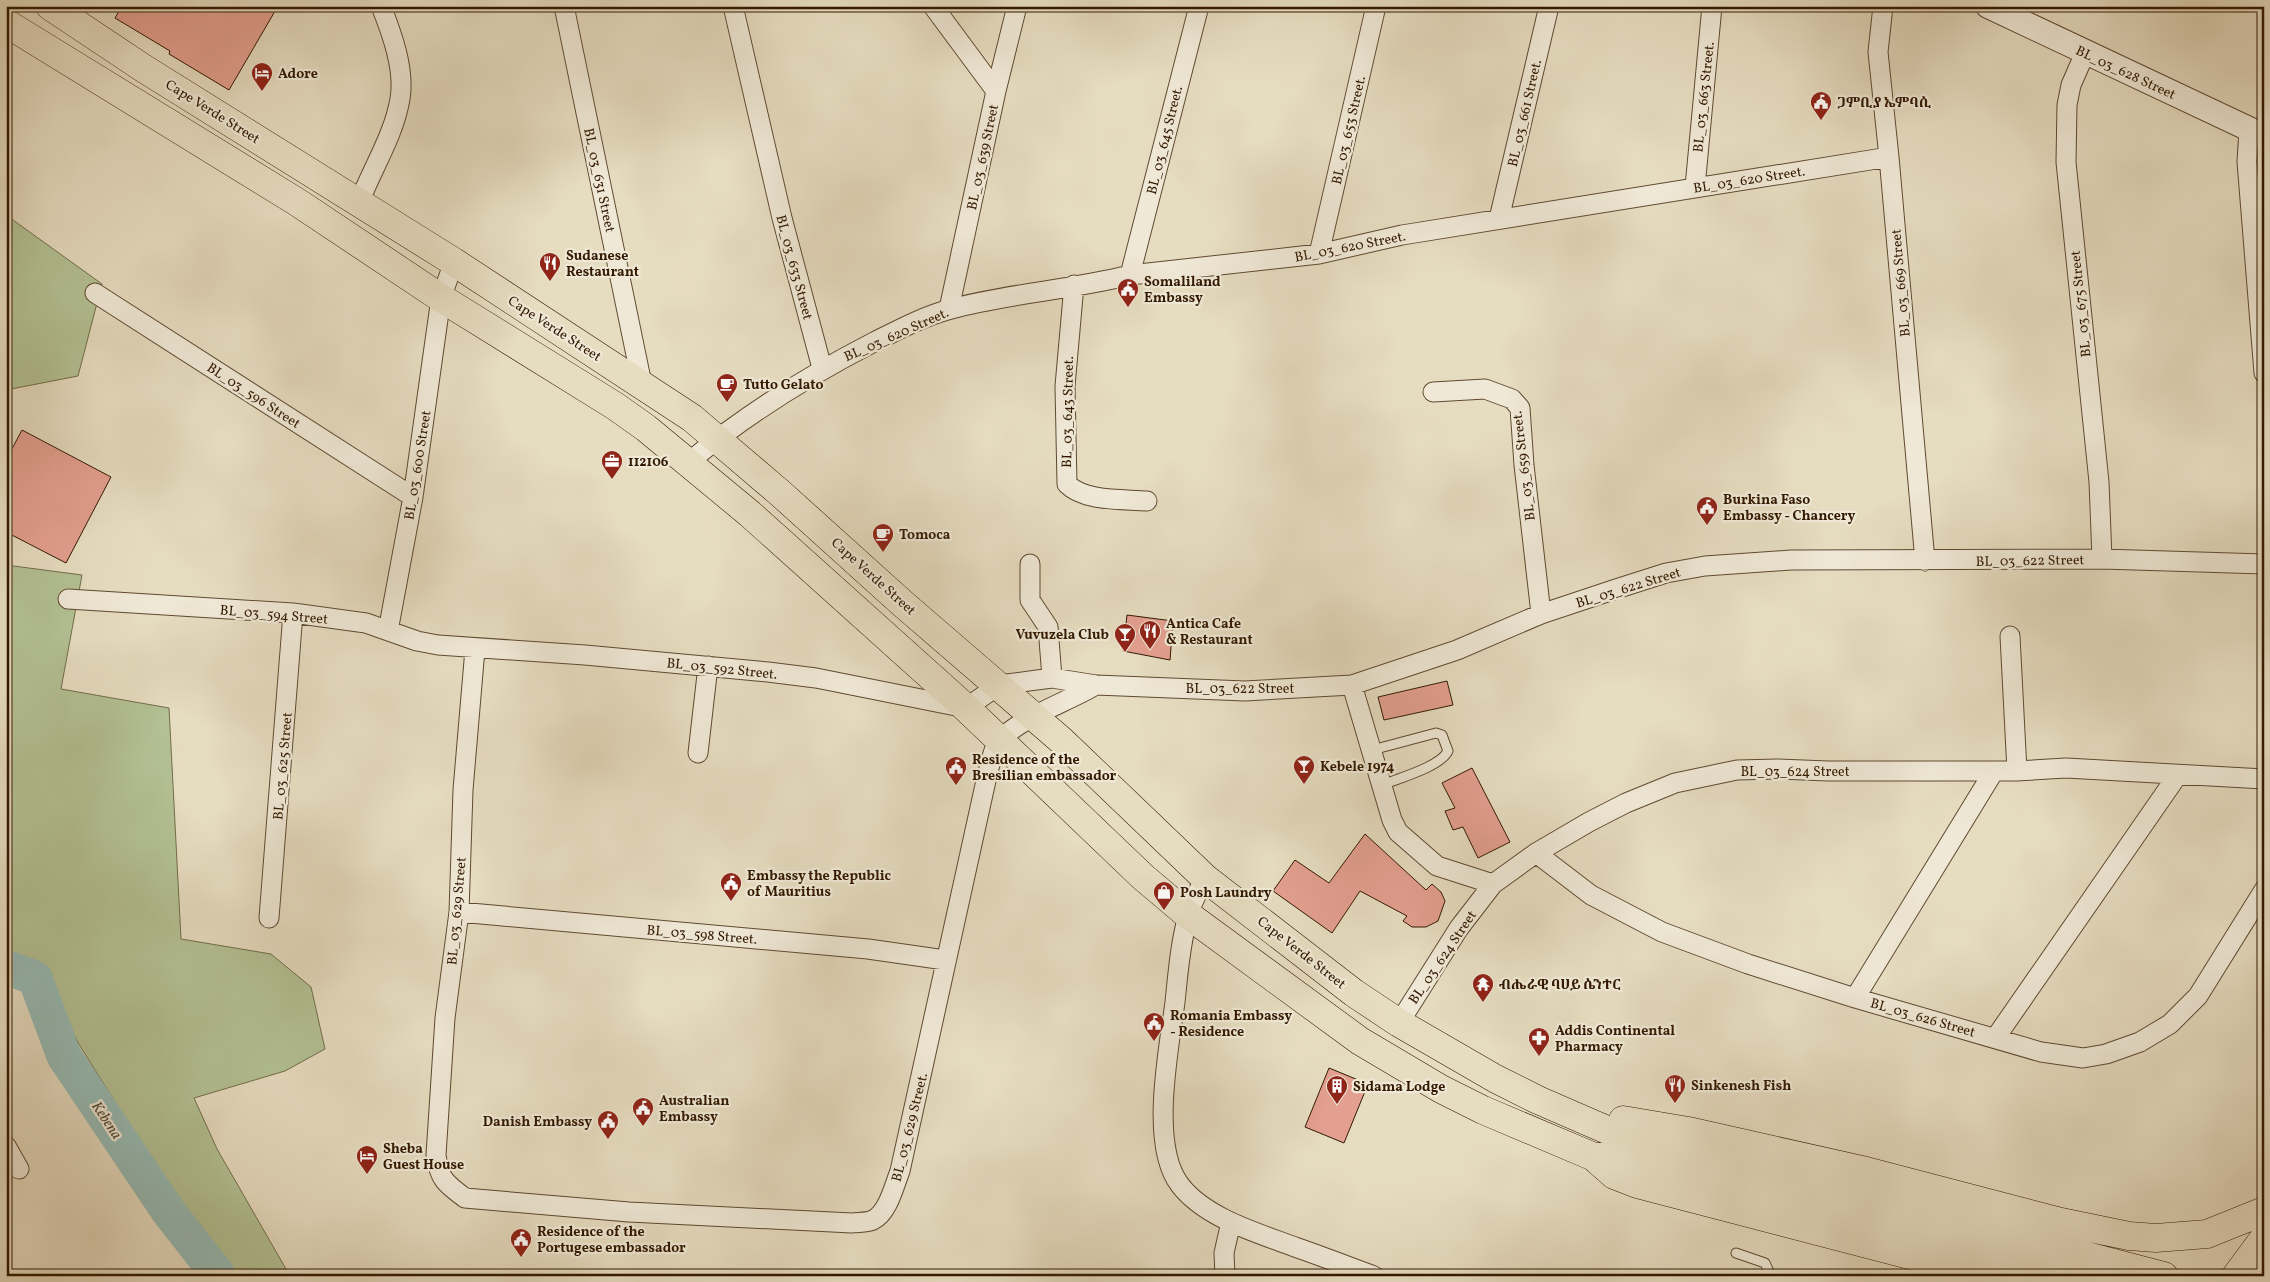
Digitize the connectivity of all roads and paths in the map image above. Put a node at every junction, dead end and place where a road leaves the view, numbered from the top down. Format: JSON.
{"nodes":[{"id":1,"x":50,"y":6,"type":"edge"},
{"id":2,"x":380,"y":6,"type":"edge"},
{"id":3,"x":564,"y":6,"type":"edge"},
{"id":4,"x":733,"y":6,"type":"edge"},
{"id":5,"x":933,"y":6,"type":"edge"},
{"id":6,"x":1017,"y":6,"type":"edge"},
{"id":7,"x":1199,"y":6,"type":"edge"},
{"id":8,"x":1376,"y":6,"type":"edge"},
{"id":9,"x":1549,"y":6,"type":"edge"},
{"id":10,"x":1712,"y":6,"type":"edge"},
{"id":11,"x":1883,"y":6,"type":"edge"},
{"id":12,"x":1988,"y":6,"type":"edge"},
{"id":13,"x":6,"y":23,"type":"edge"},
{"id":14,"x":2085,"y":52,"type":"junction"},
{"id":15,"x":996,"y":91,"type":"junction"},
{"id":16,"x":2256,"y":133,"type":"edge"},
{"id":17,"x":1889,"y":157,"type":"junction"},
{"id":18,"x":1695,"y":187,"type":"junction"},
{"id":19,"x":359,"y":203,"type":"junction"},
{"id":20,"x":1499,"y":219,"type":"junction"},
{"id":21,"x":1320,"y":254,"type":"junction"},
{"id":22,"x":454,"y":262,"type":"junction"},
{"id":23,"x":1130,"y":274,"type":"junction"},
{"id":24,"x":1074,"y":285,"type":"junction"},
{"id":25,"x":95,"y":294,"type":"dead end"},
{"id":26,"x":441,"y":298,"type":"junction"},
{"id":27,"x":949,"y":309,"type":"junction"},
{"id":28,"x":822,"y":368,"type":"junction"},
{"id":29,"x":2264,"y":373,"type":"edge"},
{"id":30,"x":642,"y":384,"type":"junction"},
{"id":31,"x":1433,"y":392,"type":"dead end"},
{"id":32,"x":717,"y":438,"type":"junction"},
{"id":33,"x":689,"y":462,"type":"junction"},
{"id":34,"x":413,"y":497,"type":"junction"},
{"id":35,"x":1148,"y":501,"type":"dead end"},
{"id":36,"x":2102,"y":559,"type":"junction"},
{"id":37,"x":1925,"y":561,"type":"junction"},
{"id":38,"x":1030,"y":564,"type":"dead end"},
{"id":39,"x":2264,"y":564,"type":"edge"},
{"id":40,"x":68,"y":599,"type":"dead end"},
{"id":41,"x":293,"y":614,"type":"junction"},
{"id":42,"x":1541,"y":614,"type":"junction"},
{"id":43,"x":388,"y":631,"type":"junction"},
{"id":44,"x":2010,"y":636,"type":"dead end"},
{"id":45,"x":475,"y":649,"type":"junction"},
{"id":46,"x":708,"y":666,"type":"junction"},
{"id":47,"x":1052,"y":678,"type":"junction"},
{"id":48,"x":999,"y":684,"type":"junction"},
{"id":49,"x":1096,"y":685,"type":"junction"},
{"id":50,"x":1352,"y":685,"type":"junction"},
{"id":51,"x":966,"y":708,"type":"junction"},
{"id":52,"x":1034,"y":716,"type":"junction"},
{"id":53,"x":999,"y":740,"type":"junction"},
{"id":54,"x":1372,"y":750,"type":"junction"},
{"id":55,"x":698,"y":753,"type":"dead end"},
{"id":56,"x":1994,"y":771,"type":"junction"},
{"id":57,"x":2017,"y":771,"type":"junction"},
{"id":58,"x":2177,"y":776,"type":"junction"},
{"id":59,"x":2264,"y":779,"type":"edge"},
{"id":60,"x":1382,"y":785,"type":"junction"},
{"id":61,"x":1536,"y":853,"type":"junction"},
{"id":62,"x":1205,"y":878,"type":"junction"},
{"id":63,"x":1493,"y":884,"type":"junction"},
{"id":64,"x":2264,"y":890,"type":"edge"},
{"id":65,"x":459,"y":912,"type":"junction"},
{"id":66,"x":1188,"y":915,"type":"junction"},
{"id":67,"x":269,"y":918,"type":"dead end"},
{"id":68,"x":945,"y":960,"type":"junction"},
{"id":69,"x":1855,"y":998,"type":"junction"},
{"id":70,"x":1398,"y":1023,"type":"junction"},
{"id":71,"x":1996,"y":1037,"type":"junction"},
{"id":72,"x":1584,"y":1120,"type":"junction"},
{"id":73,"x":6,"y":1146,"type":"edge"},
{"id":74,"x":1594,"y":1157,"type":"junction"},
{"id":75,"x":19,"y":1170,"type":"dead end"},
{"id":76,"x":438,"y":1173,"type":"joint"},
{"id":77,"x":2264,"y":1211,"type":"edge"},
{"id":78,"x":1231,"y":1222,"type":"junction"},
{"id":79,"x":2264,"y":1238,"type":"edge"},
{"id":80,"x":1736,"y":1253,"type":"dead end"},
{"id":81,"x":1225,"y":1276,"type":"edge"},
{"id":82,"x":1374,"y":1276,"type":"edge"},
{"id":83,"x":1771,"y":1276,"type":"edge"},
{"id":84,"x":1990,"y":1276,"type":"edge"},
{"id":85,"x":2080,"y":1276,"type":"edge"},
{"id":86,"x":2164,"y":1276,"type":"edge"},
{"id":87,"x":2236,"y":1276,"type":"edge"}],
"edges":[{"from":1,"to":19,"type":"main road","name":"Cape Verde Street"},
{"from":2,"to":19,"type":"street"},
{"from":3,"to":30,"type":"street","name":"BL_03_631 Street"},
{"from":4,"to":28,"type":"street","name":"BL_03_633 Street"},
{"from":5,"to":15,"type":"street"},
{"from":6,"to":15,"type":"street","name":"BL_03_639 Street"},
{"from":7,"to":23,"type":"street","name":"BL_03_645 Street."},
{"from":8,"to":21,"type":"street","name":"BL_03_653 Street."},
{"from":9,"to":20,"type":"street","name":"BL_03_661 Street."},
{"from":10,"to":18,"type":"street","name":"BL_03_663 Street."},
{"from":11,"to":17,"type":"street","name":"BL_03_669 Street"},
{"from":12,"to":14,"type":"street","name":"BL_03_628 Street"},
{"from":13,"to":26,"type":"main road"},
{"from":14,"to":16,"type":"street","name":"BL_03_628 Street"},
{"from":14,"to":36,"type":"street","name":"BL_03_675 Street"},
{"from":15,"to":27,"type":"street","name":"BL_03_639 Street"},
{"from":16,"to":29,"type":"street"},
{"from":17,"to":18,"type":"street","name":"BL_03_620 Street."},
{"from":17,"to":37,"type":"street","name":"BL_03_669 Street"},
{"from":18,"to":20,"type":"street","name":"BL_03_620 Street."},
{"from":19,"to":22,"type":"main road","name":"Cape Verde Street"},
{"from":20,"to":21,"type":"street","name":"BL_03_620 Street."},
{"from":21,"to":23,"type":"street","name":"BL_03_620 Street."},
{"from":22,"to":26,"type":"street","name":"BL_03_600 Street"},
{"from":22,"to":30,"type":"main road","name":"Cape Verde Street"},
{"from":23,"to":24,"type":"street","name":"BL_03_620 Street."},
{"from":24,"to":27,"type":"street","name":"BL_03_620 Street."},
{"from":24,"to":35,"type":"street","name":"BL_03_643 Street."},
{"from":25,"to":34,"type":"street","name":"BL_03_596 Street"},
{"from":26,"to":33,"type":"main road"},
{"from":26,"to":34,"type":"street","name":"BL_03_600 Street"},
{"from":27,"to":28,"type":"street","name":"BL_03_620 Street."},
{"from":28,"to":32,"type":"street"},
{"from":30,"to":32,"type":"main road","name":"Cape Verde Street"},
{"from":31,"to":42,"type":"street","name":"BL_03_659 Street."},
{"from":32,"to":33,"type":"street"},
{"from":32,"to":48,"type":"main road","name":"Cape Verde Street"},
{"from":33,"to":51,"type":"main road"},
{"from":34,"to":43,"type":"street","name":"BL_03_600 Street"},
{"from":36,"to":37,"type":"street","name":"BL_03_622 Street"},
{"from":36,"to":39,"type":"street","name":"BL_03_622 Street"},
{"from":37,"to":42,"type":"street","name":"BL_03_622 Street"},
{"from":38,"to":47,"type":"street"},
{"from":40,"to":41,"type":"street","name":"BL_03_594 Street"},
{"from":41,"to":43,"type":"street","name":"BL_03_594 Street"},
{"from":41,"to":67,"type":"street","name":"BL_03_625 Street"},
{"from":42,"to":50,"type":"street","name":"BL_03_622 Street"},
{"from":43,"to":45,"type":"street","name":"BL_03_594 Street"},
{"from":44,"to":57,"type":"street"},
{"from":45,"to":46,"type":"street","name":"BL_03_592 Street."},
{"from":45,"to":65,"type":"street","name":"BL_03_629 Street"},
{"from":46,"to":51,"type":"street","name":"BL_03_592 Street."},
{"from":46,"to":55,"type":"street"},
{"from":47,"to":48,"type":"street","name":"BL_03_622 Street"},
{"from":47,"to":49,"type":"street","name":"BL_03_622 Street"},
{"from":48,"to":51,"type":"street"},
{"from":48,"to":52,"type":"main road","name":"Cape Verde Street"},
{"from":49,"to":50,"type":"street","name":"BL_03_622 Street"},
{"from":49,"to":52,"type":"street"},
{"from":50,"to":54,"type":"street"},
{"from":51,"to":53,"type":"main road"},
{"from":52,"to":53,"type":"street"},
{"from":52,"to":62,"type":"main road","name":"Cape Verde Street"},
{"from":53,"to":66,"type":"main road"},
{"from":53,"to":68,"type":"street","name":"BL_03_629 Street."},
{"from":54,"to":60,"type":"street"},
{"from":54,"to":60,"type":"lane"},
{"from":56,"to":57,"type":"street","name":"BL_03_624 Street"},
{"from":56,"to":61,"type":"street","name":"BL_03_624 Street"},
{"from":56,"to":69,"type":"street"},
{"from":57,"to":58,"type":"street","name":"BL_03_624 Street"},
{"from":58,"to":59,"type":"street","name":"BL_03_624 Street"},
{"from":58,"to":71,"type":"street"},
{"from":60,"to":63,"type":"street"},
{"from":61,"to":63,"type":"street","name":"BL_03_624 Street"},
{"from":61,"to":69,"type":"street","name":"BL_03_626 Street"},
{"from":62,"to":66,"type":"street"},
{"from":62,"to":70,"type":"main road","name":"Cape Verde Street"},
{"from":63,"to":70,"type":"street","name":"BL_03_624 Street"},
{"from":64,"to":71,"type":"street","name":"BL_03_626 Street"},
{"from":65,"to":68,"type":"street","name":"BL_03_598 Street."},
{"from":65,"to":76,"type":"street","name":"BL_03_629 Street"},
{"from":66,"to":74,"type":"main road"},
{"from":66,"to":78,"type":"street"},
{"from":68,"to":76,"type":"street","name":"BL_03_629 Street."},
{"from":69,"to":71,"type":"street","name":"BL_03_626 Street"},
{"from":70,"to":72,"type":"main road","name":"Cape Verde Street"},
{"from":72,"to":77,"type":"main road"},
{"from":72,"to":86,"type":"main road","name":"Cape Verde Street"},
{"from":73,"to":75,"type":"street"},
{"from":74,"to":84,"type":"main road"},
{"from":74,"to":85,"type":"main road"},
{"from":78,"to":81,"type":"street"},
{"from":78,"to":82,"type":"street"},
{"from":79,"to":87,"type":"main road"},
{"from":80,"to":83,"type":"lane"}]}
